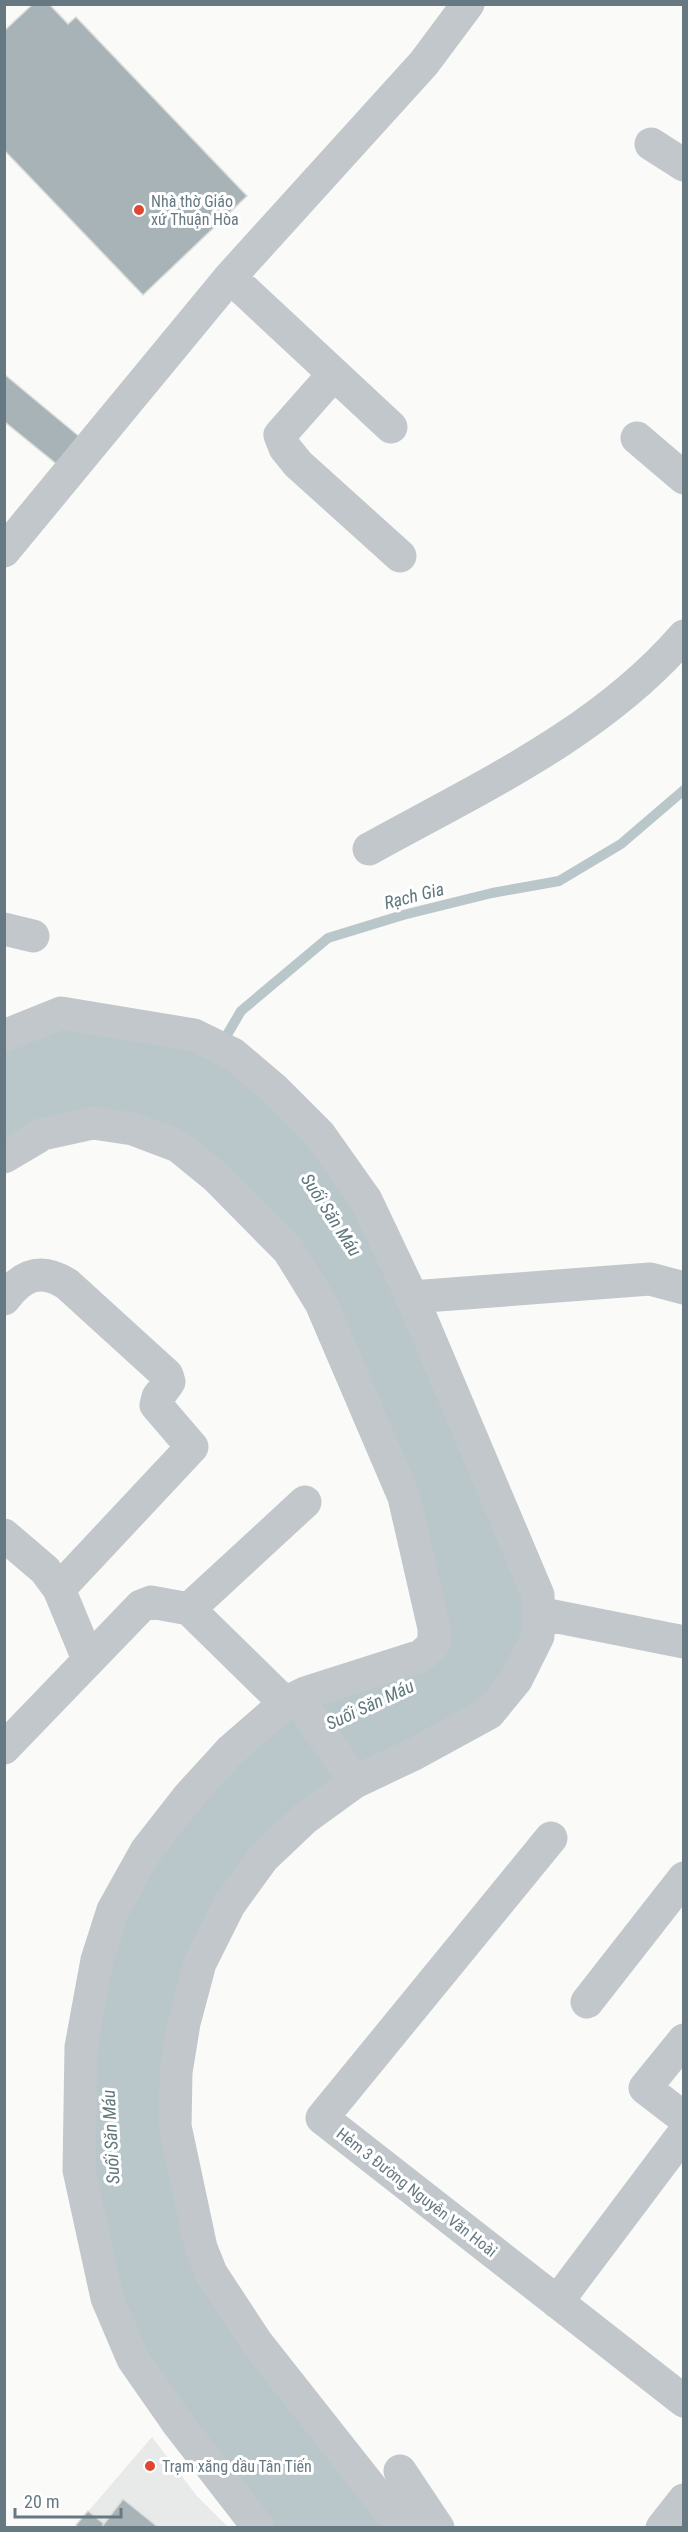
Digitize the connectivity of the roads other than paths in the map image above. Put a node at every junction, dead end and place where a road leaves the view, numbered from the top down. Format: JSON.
{"nodes":[{"id":1,"x":468,"y":4,"type":"edge"},
{"id":2,"x":651,"y":144,"type":"dead end"},
{"id":3,"x":684,"y":165,"type":"edge"},
{"id":4,"x":230,"y":277,"type":"junction"},
{"id":5,"x":333,"y":375,"type":"junction"},
{"id":6,"x":391,"y":427,"type":"dead end"},
{"id":7,"x":637,"y":438,"type":"dead end"},
{"id":8,"x":684,"y":478,"type":"edge"},
{"id":9,"x":4,"y":551,"type":"edge"},
{"id":10,"x":400,"y":556,"type":"dead end"},
{"id":11,"x":684,"y":636,"type":"edge"},
{"id":12,"x":369,"y":849,"type":"dead end"},
{"id":13,"x":4,"y":1036,"type":"edge"},
{"id":14,"x":4,"y":1157,"type":"edge"},
{"id":15,"x":684,"y":1288,"type":"edge"},
{"id":16,"x":412,"y":1296,"type":"junction"},
{"id":17,"x":4,"y":1299,"type":"edge"},
{"id":18,"x":304,"y":1502,"type":"dead end"},
{"id":19,"x":4,"y":1535,"type":"edge"},
{"id":20,"x":59,"y":1589,"type":"junction"},
{"id":21,"x":189,"y":1610,"type":"junction"},
{"id":22,"x":538,"y":1612,"type":"junction"},
{"id":23,"x":684,"y":1642,"type":"edge"},
{"id":24,"x":88,"y":1659,"type":"junction"},
{"id":25,"x":291,"y":1700,"type":"junction"},
{"id":26,"x":4,"y":1748,"type":"edge"},
{"id":27,"x":355,"y":1782,"type":"junction"},
{"id":28,"x":551,"y":1838,"type":"dead end"},
{"id":29,"x":684,"y":1878,"type":"edge"},
{"id":30,"x":587,"y":2002,"type":"dead end"},
{"id":31,"x":684,"y":2040,"type":"edge"},
{"id":32,"x":684,"y":2118,"type":"edge"},
{"id":33,"x":684,"y":2133,"type":"edge"},
{"id":34,"x":557,"y":2302,"type":"junction"},
{"id":35,"x":684,"y":2401,"type":"edge"},
{"id":36,"x":400,"y":2471,"type":"dead end"},
{"id":37,"x":684,"y":2500,"type":"edge"},
{"id":38,"x":259,"y":2528,"type":"edge"},
{"id":39,"x":403,"y":2528,"type":"edge"},
{"id":40,"x":438,"y":2528,"type":"edge"},
{"id":41,"x":662,"y":2528,"type":"edge"}],
"edges":[{"from":1,"to":4,"type":"street"},
{"from":2,"to":3,"type":"street"},
{"from":4,"to":5,"type":"street"},
{"from":4,"to":9,"type":"street"},
{"from":5,"to":6,"type":"street"},
{"from":5,"to":10,"type":"street"},
{"from":7,"to":8,"type":"street"},
{"from":11,"to":12,"type":"street"},
{"from":13,"to":16,"type":"street"},
{"from":14,"to":25,"type":"street"},
{"from":15,"to":16,"type":"street"},
{"from":16,"to":22,"type":"street"},
{"from":17,"to":20,"type":"street"},
{"from":18,"to":21,"type":"street"},
{"from":19,"to":20,"type":"street"},
{"from":20,"to":24,"type":"street"},
{"from":21,"to":24,"type":"street"},
{"from":21,"to":25,"type":"street"},
{"from":22,"to":23,"type":"street"},
{"from":22,"to":27,"type":"street"},
{"from":24,"to":26,"type":"street"},
{"from":25,"to":27,"type":"street"},
{"from":25,"to":38,"type":"street"},
{"from":27,"to":39,"type":"street"},
{"from":28,"to":34,"type":"street","name":"Hẻm 3 Đường Nguyễn Văn Hoài"},
{"from":29,"to":30,"type":"street"},
{"from":31,"to":32,"type":"street"},
{"from":33,"to":34,"type":"street"},
{"from":34,"to":35,"type":"street","name":"Hẻm 3 Đường Nguyễn Văn Hoài"},
{"from":36,"to":40,"type":"street"},
{"from":37,"to":41,"type":"street"}]}
